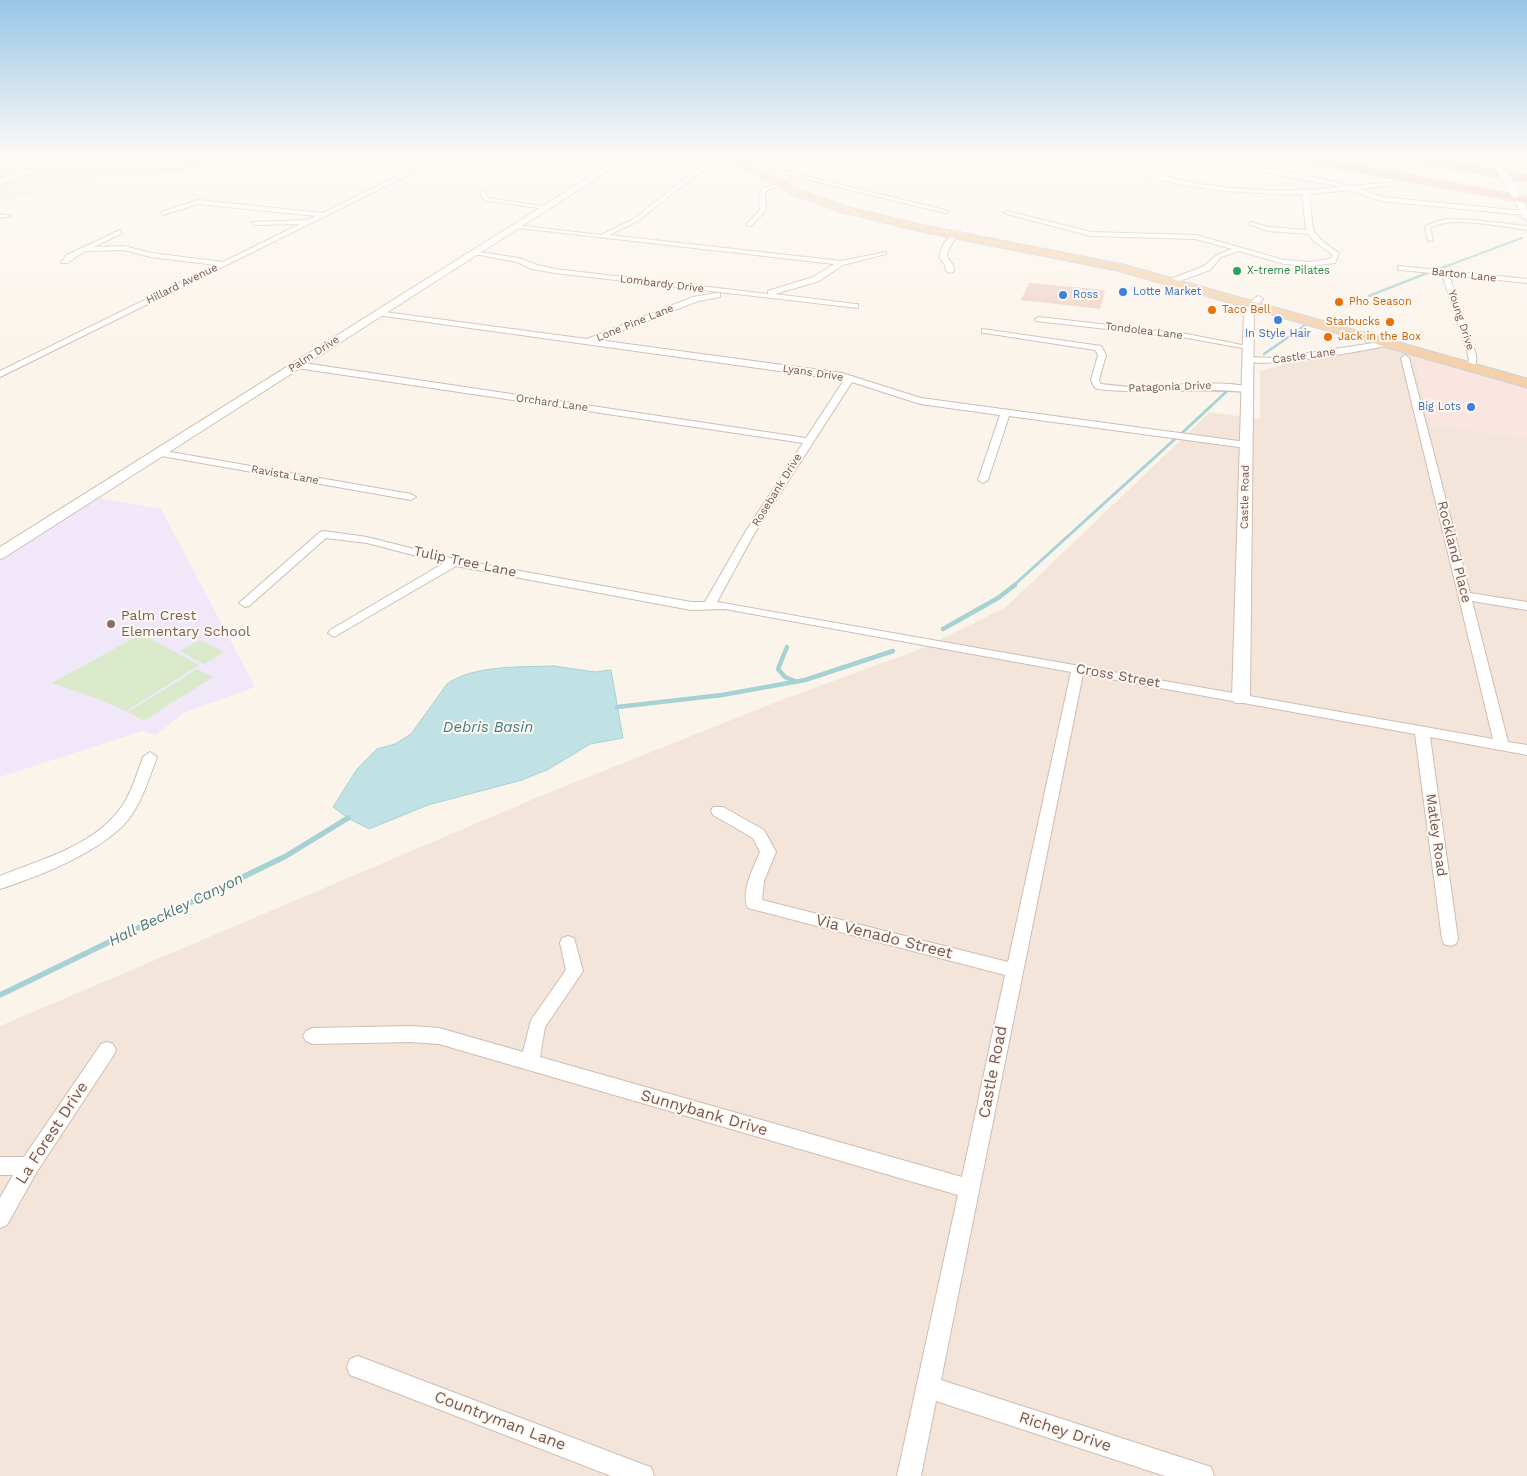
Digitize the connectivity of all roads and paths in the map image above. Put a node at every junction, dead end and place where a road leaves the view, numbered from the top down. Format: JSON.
{"nodes":[{"id":1,"x":254,"y":224,"type":"dead end"},
{"id":2,"x":257,"y":224,"type":"edge"},
{"id":3,"x":304,"y":224,"type":"edge"},
{"id":4,"x":519,"y":224,"type":"edge"},
{"id":5,"x":628,"y":224,"type":"edge"},
{"id":6,"x":911,"y":224,"type":"edge"},
{"id":7,"x":1051,"y":224,"type":"edge"},
{"id":8,"x":1251,"y":224,"type":"dead end"},
{"id":9,"x":1309,"y":224,"type":"edge"},
{"id":10,"x":1431,"y":224,"type":"edge"},
{"id":11,"x":1478,"y":224,"type":"edge"},
{"id":12,"x":514,"y":227,"type":"junction"},
{"id":13,"x":1527,"y":228,"type":"edge"},
{"id":14,"x":120,"y":232,"type":"dead end"},
{"id":15,"x":1310,"y":232,"type":"junction"},
{"id":16,"x":956,"y":233,"type":"junction"},
{"id":17,"x":602,"y":236,"type":"junction"},
{"id":18,"x":1430,"y":240,"type":"dead end"},
{"id":19,"x":83,"y":249,"type":"junction"},
{"id":20,"x":1238,"y":249,"type":"junction"},
{"id":21,"x":472,"y":253,"type":"junction"},
{"id":22,"x":884,"y":254,"type":"dead end"},
{"id":23,"x":64,"y":261,"type":"dead end"},
{"id":24,"x":841,"y":263,"type":"junction"},
{"id":25,"x":223,"y":264,"type":"junction"},
{"id":26,"x":1401,"y":268,"type":"dead end"},
{"id":27,"x":950,"y":271,"type":"dead end"},
{"id":28,"x":1445,"y":273,"type":"junction"},
{"id":29,"x":1178,"y":280,"type":"junction"},
{"id":30,"x":1527,"y":281,"type":"edge"},
{"id":31,"x":744,"y":294,"type":"junction"},
{"id":32,"x":1255,"y":302,"type":"junction"},
{"id":33,"x":855,"y":306,"type":"dead end"},
{"id":34,"x":377,"y":313,"type":"junction"},
{"id":35,"x":1039,"y":319,"type":"dead end"},
{"id":36,"x":985,"y":331,"type":"dead end"},
{"id":37,"x":586,"y":342,"type":"junction"},
{"id":38,"x":1387,"y":343,"type":"junction"},
{"id":39,"x":1249,"y":353,"type":"junction"},
{"id":40,"x":1405,"y":358,"type":"dead end"},
{"id":41,"x":1471,"y":363,"type":"junction"},
{"id":42,"x":298,"y":365,"type":"junction"},
{"id":43,"x":0,"y":374,"type":"edge"},
{"id":44,"x":1527,"y":375,"type":"edge"},
{"id":45,"x":849,"y":379,"type":"junction"},
{"id":46,"x":1527,"y":383,"type":"edge"},
{"id":47,"x":1247,"y":389,"type":"junction"},
{"id":48,"x":1005,"y":413,"type":"junction"},
{"id":49,"x":807,"y":441,"type":"junction"},
{"id":50,"x":1246,"y":445,"type":"junction"},
{"id":51,"x":159,"y":453,"type":"junction"},
{"id":52,"x":983,"y":480,"type":"dead end"},
{"id":53,"x":411,"y":497,"type":"dead end"},
{"id":54,"x":0,"y":554,"type":"edge"},
{"id":55,"x":454,"y":562,"type":"junction"},
{"id":56,"x":1465,"y":596,"type":"junction"},
{"id":57,"x":245,"y":603,"type":"dead end"},
{"id":58,"x":709,"y":605,"type":"junction"},
{"id":59,"x":1527,"y":606,"type":"edge"},
{"id":60,"x":334,"y":633,"type":"dead end"},
{"id":61,"x":1078,"y":669,"type":"junction"},
{"id":62,"x":1241,"y":699,"type":"junction"},
{"id":63,"x":1422,"y":732,"type":"junction"},
{"id":64,"x":1502,"y":746,"type":"junction"},
{"id":65,"x":1527,"y":750,"type":"edge"},
{"id":66,"x":150,"y":757,"type":"dead end"},
{"id":67,"x":718,"y":811,"type":"dead end"},
{"id":68,"x":0,"y":882,"type":"edge"},
{"id":69,"x":1450,"y":939,"type":"dead end"},
{"id":70,"x":568,"y":942,"type":"dead end"},
{"id":71,"x":1013,"y":970,"type":"junction"},
{"id":72,"x":312,"y":1036,"type":"dead end"},
{"id":73,"x":107,"y":1050,"type":"dead end"},
{"id":74,"x":530,"y":1062,"type":"junction"},
{"id":75,"x":0,"y":1166,"type":"edge"},
{"id":76,"x":29,"y":1166,"type":"junction"},
{"id":77,"x":969,"y":1189,"type":"junction"},
{"id":78,"x":0,"y":1218,"type":"edge"},
{"id":79,"x":358,"y":1367,"type":"dead end"},
{"id":80,"x":928,"y":1387,"type":"junction"},
{"id":81,"x":642,"y":1476,"type":"edge"},
{"id":82,"x":909,"y":1476,"type":"edge"},
{"id":83,"x":1202,"y":1476,"type":"edge"}],
"edges":[{"from":1,"to":2,"type":"street"},
{"from":3,"to":25,"type":"street","name":"Hillard Avenue"},
{"from":4,"to":12,"type":"street","name":"Palm Drive"},
{"from":5,"to":17,"type":"street"},
{"from":6,"to":16,"type":"main road"},
{"from":7,"to":20,"type":"street"},
{"from":8,"to":15,"type":"street"},
{"from":9,"to":15,"type":"street"},
{"from":10,"to":18,"type":"street"},
{"from":11,"to":13,"type":"street"},
{"from":12,"to":17,"type":"street"},
{"from":12,"to":21,"type":"street","name":"Palm Drive"},
{"from":14,"to":19,"type":"street"},
{"from":15,"to":20,"type":"street"},
{"from":16,"to":27,"type":"street"},
{"from":16,"to":29,"type":"main road"},
{"from":17,"to":24,"type":"street"},
{"from":19,"to":23,"type":"street"},
{"from":19,"to":25,"type":"street"},
{"from":20,"to":29,"type":"street"},
{"from":21,"to":31,"type":"street","name":"Lombardy Drive"},
{"from":21,"to":34,"type":"street","name":"Palm Drive"},
{"from":22,"to":24,"type":"street","name":"Lone Pine Lane"},
{"from":24,"to":31,"type":"street","name":"Lone Pine Lane"},
{"from":25,"to":43,"type":"street","name":"Hillard Avenue"},
{"from":26,"to":28,"type":"street","name":"Barton Lane"},
{"from":28,"to":30,"type":"street","name":"Barton Lane"},
{"from":28,"to":41,"type":"street","name":"Young Drive"},
{"from":29,"to":32,"type":"main road"},
{"from":31,"to":33,"type":"street","name":"Lombardy Drive"},
{"from":31,"to":37,"type":"street","name":"Lone Pine Lane"},
{"from":32,"to":38,"type":"main road"},
{"from":32,"to":39,"type":"street","name":"Castle Road"},
{"from":32,"to":41,"type":"main road"},
{"from":34,"to":37,"type":"street","name":"Lyans Drive"},
{"from":34,"to":42,"type":"street","name":"Palm Drive"},
{"from":35,"to":39,"type":"street","name":"Tondolea Lane"},
{"from":36,"to":47,"type":"street","name":"Patagonia Drive"},
{"from":37,"to":45,"type":"street","name":"Lyans Drive"},
{"from":38,"to":39,"type":"street","name":"Castle Lane"},
{"from":38,"to":41,"type":"main road"},
{"from":39,"to":47,"type":"street","name":"Castle Road"},
{"from":40,"to":56,"type":"street","name":"Rockland Place"},
{"from":41,"to":44,"type":"main road"},
{"from":41,"to":46,"type":"main road"},
{"from":42,"to":49,"type":"street","name":"Orchard Lane"},
{"from":42,"to":51,"type":"street","name":"Palm Drive"},
{"from":45,"to":48,"type":"street","name":"Lyans Drive"},
{"from":45,"to":49,"type":"street","name":"Rosebank Drive"},
{"from":47,"to":50,"type":"street","name":"Castle Road"},
{"from":48,"to":50,"type":"street","name":"Lyans Drive"},
{"from":48,"to":52,"type":"street"},
{"from":49,"to":58,"type":"street","name":"Rosebank Drive"},
{"from":50,"to":62,"type":"street","name":"Castle Road"},
{"from":51,"to":53,"type":"street","name":"Ravista Lane"},
{"from":51,"to":54,"type":"street","name":"Palm Drive"},
{"from":55,"to":57,"type":"street","name":"Tulip Tree Lane"},
{"from":55,"to":58,"type":"street","name":"Tulip Tree Lane"},
{"from":55,"to":60,"type":"street"},
{"from":56,"to":59,"type":"street"},
{"from":56,"to":64,"type":"street","name":"Rockland Place"},
{"from":58,"to":61,"type":"street","name":"Cross Street"},
{"from":61,"to":62,"type":"street","name":"Cross Street"},
{"from":61,"to":71,"type":"street","name":"Castle Road"},
{"from":62,"to":63,"type":"street","name":"Cross Street"},
{"from":63,"to":64,"type":"street","name":"Cross Street"},
{"from":63,"to":69,"type":"street","name":"Matley Road"},
{"from":64,"to":65,"type":"street","name":"Cross Street"},
{"from":66,"to":68,"type":"street"},
{"from":67,"to":71,"type":"street","name":"Via Venado Street"},
{"from":70,"to":74,"type":"street"},
{"from":71,"to":77,"type":"street","name":"Castle Road"},
{"from":72,"to":74,"type":"street","name":"Sunnybank Drive"},
{"from":73,"to":76,"type":"street","name":"La Forest Drive"},
{"from":74,"to":77,"type":"street","name":"Sunnybank Drive"},
{"from":75,"to":76,"type":"street"},
{"from":76,"to":78,"type":"street","name":"La Forest Drive"},
{"from":77,"to":80,"type":"street","name":"Castle Road"},
{"from":79,"to":81,"type":"street","name":"Countryman Lane"},
{"from":80,"to":82,"type":"street","name":"Castle Road"},
{"from":80,"to":83,"type":"street","name":"Richey Drive"}]}
